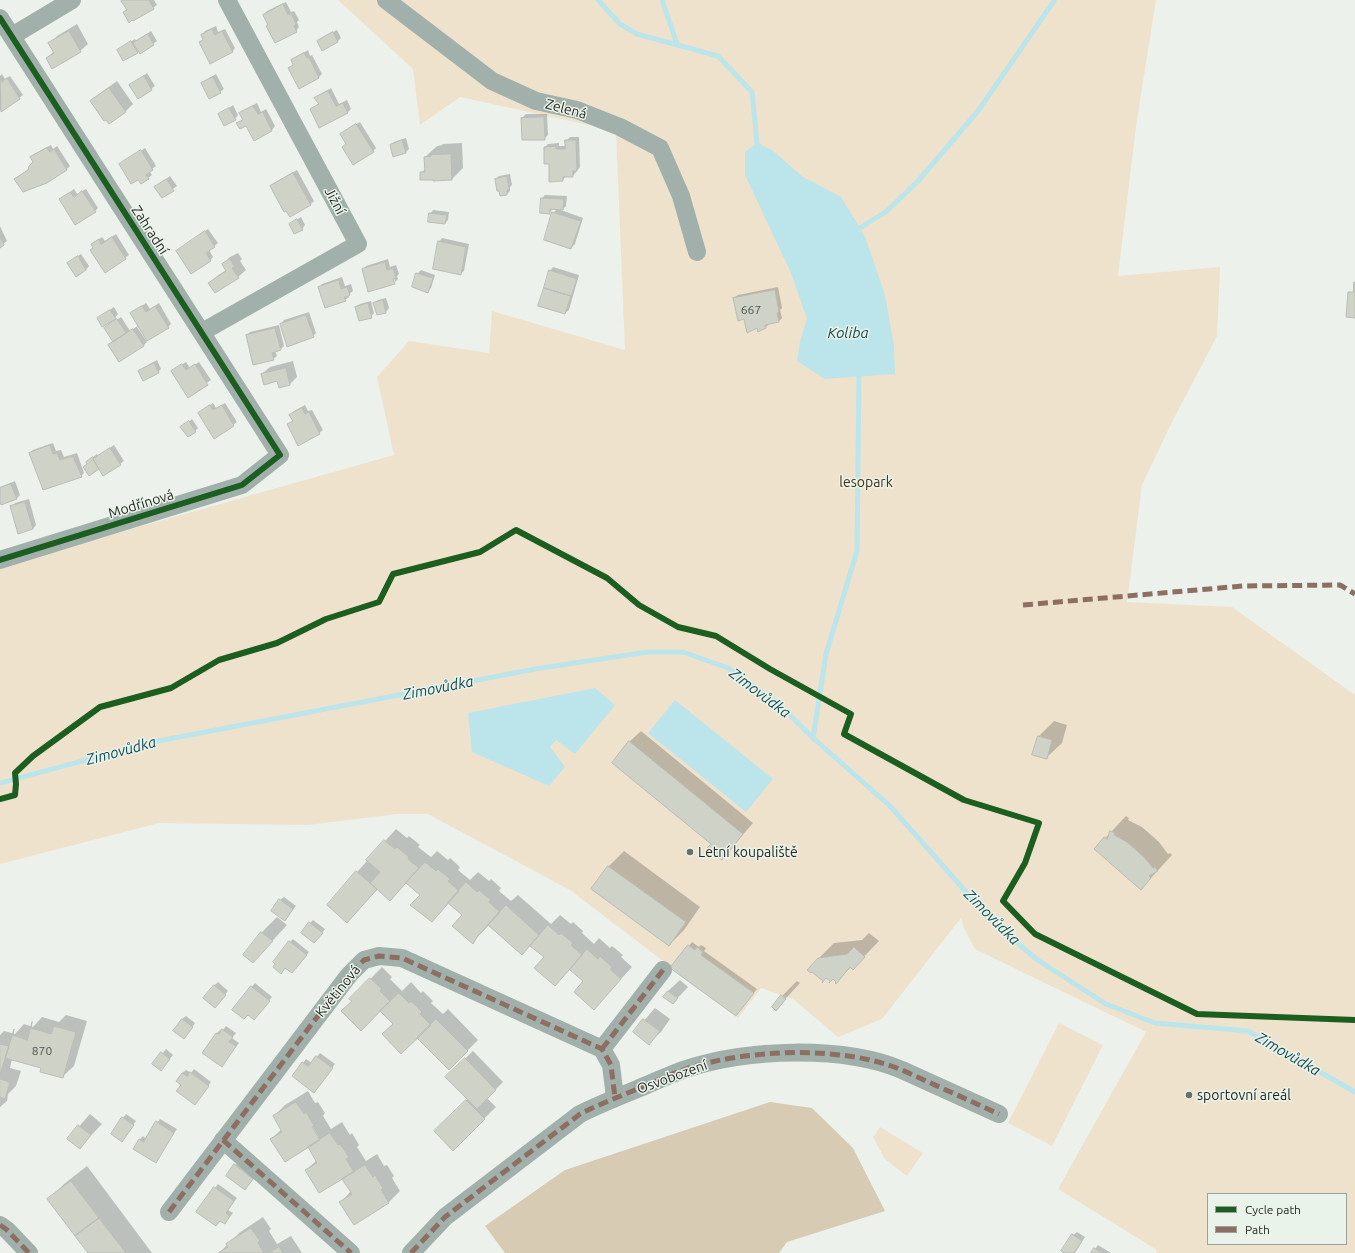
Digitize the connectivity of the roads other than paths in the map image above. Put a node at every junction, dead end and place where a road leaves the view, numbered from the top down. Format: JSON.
{"nodes":[{"id":1,"x":72,"y":0,"type":"edge"},
{"id":2,"x":227,"y":0,"type":"edge"},
{"id":3,"x":386,"y":0,"type":"edge"},
{"id":4,"x":0,"y":18,"type":"edge"},
{"id":5,"x":12,"y":36,"type":"junction"},
{"id":6,"x":697,"y":252,"type":"dead end"},
{"id":7,"x":202,"y":332,"type":"junction"},
{"id":8,"x":280,"y":455,"type":"joint"},
{"id":9,"x":0,"y":560,"type":"edge"},
{"id":10,"x":663,"y":970,"type":"dead end"},
{"id":11,"x":602,"y":1049,"type":"junction"},
{"id":12,"x":615,"y":1098,"type":"junction"},
{"id":13,"x":999,"y":1114,"type":"dead end"},
{"id":14,"x":223,"y":1140,"type":"junction"},
{"id":15,"x":169,"y":1212,"type":"dead end"},
{"id":16,"x":0,"y":1225,"type":"edge"},
{"id":17,"x":29,"y":1253,"type":"edge"},
{"id":18,"x":351,"y":1253,"type":"edge"},
{"id":19,"x":411,"y":1253,"type":"edge"}],
"edges":[{"from":1,"to":5,"type":"street"},
{"from":2,"to":7,"type":"street","name":"Jižní"},
{"from":3,"to":6,"type":"street","name":"Zelená"},
{"from":4,"to":5,"type":"street","name":"Zahradní"},
{"from":5,"to":7,"type":"street","name":"Zahradní"},
{"from":7,"to":8,"type":"street","name":"Zahradní"},
{"from":8,"to":9,"type":"street","name":"Modřínová"},
{"from":10,"to":11,"type":"street"},
{"from":11,"to":12,"type":"street"},
{"from":11,"to":14,"type":"street","name":"Květinová"},
{"from":12,"to":13,"type":"street","name":"Osvobození"},
{"from":12,"to":19,"type":"street","name":"Osvobození"},
{"from":14,"to":15,"type":"street","name":"Květinová"},
{"from":14,"to":18,"type":"street"},
{"from":16,"to":17,"type":"street"}]}
